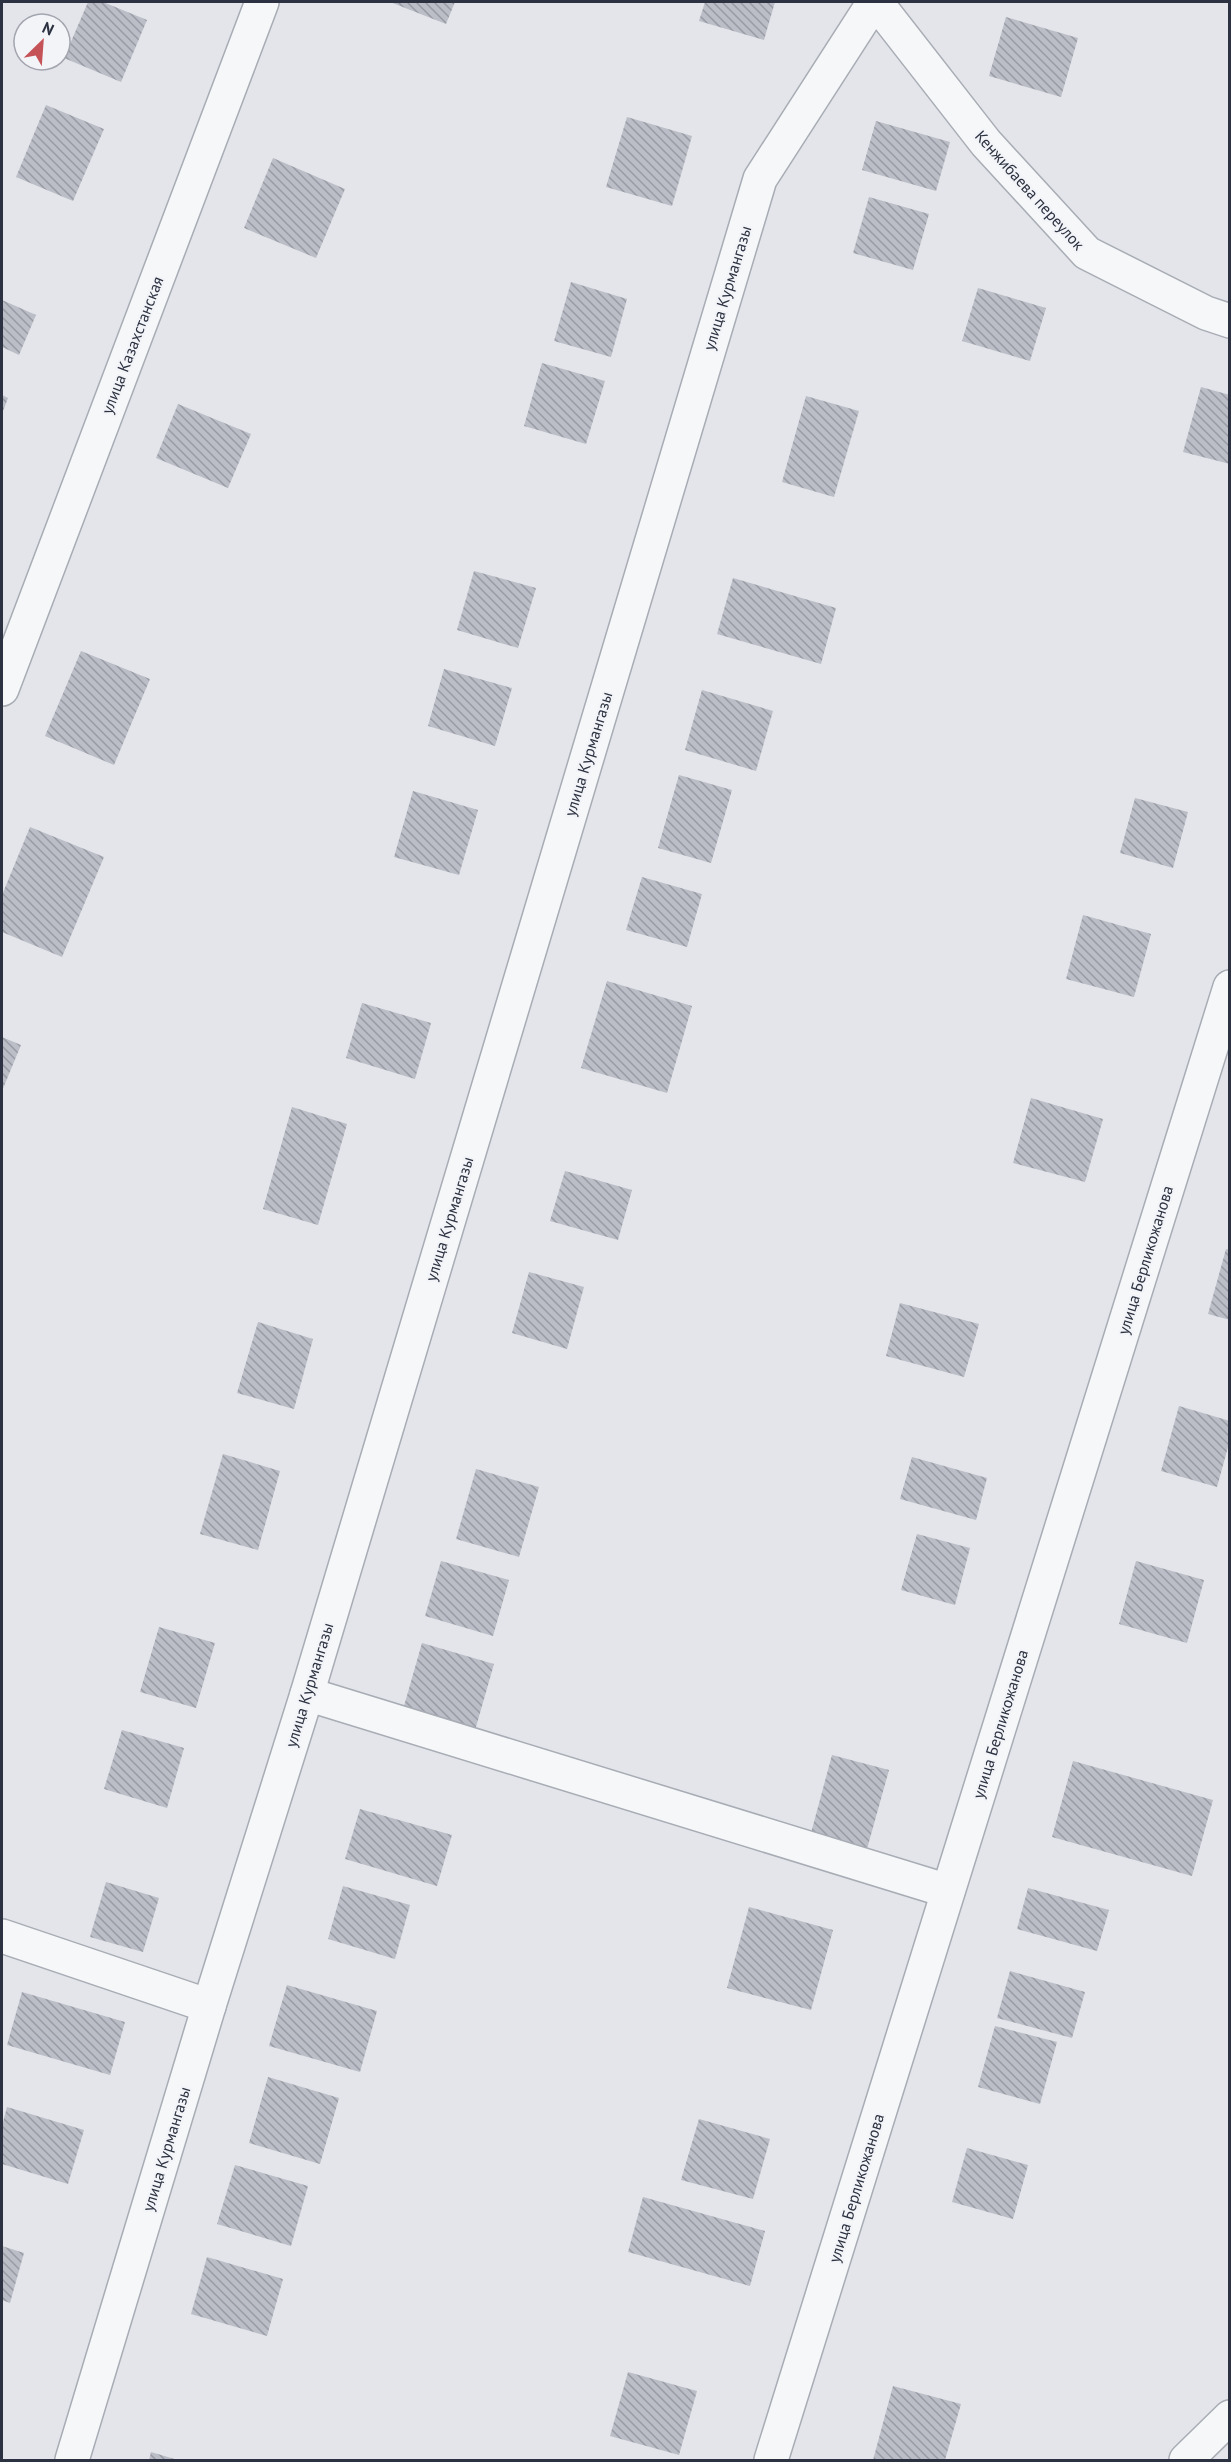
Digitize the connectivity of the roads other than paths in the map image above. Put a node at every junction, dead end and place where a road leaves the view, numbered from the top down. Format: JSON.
{"nodes":[{"id":1,"x":262,"y":2,"type":"edge"},
{"id":2,"x":875,"y":2,"type":"edge"},
{"id":3,"x":1230,"y":321,"type":"edge"},
{"id":4,"x":2,"y":689,"type":"edge"},
{"id":5,"x":1230,"y":987,"type":"edge"},
{"id":6,"x":307,"y":1694,"type":"junction"},
{"id":7,"x":948,"y":1891,"type":"junction"},
{"id":8,"x":2,"y":1936,"type":"edge"},
{"id":9,"x":209,"y":2006,"type":"junction"},
{"id":10,"x":1230,"y":2417,"type":"edge"},
{"id":11,"x":72,"y":2460,"type":"edge"},
{"id":12,"x":771,"y":2460,"type":"edge"},
{"id":13,"x":1186,"y":2460,"type":"edge"}],
"edges":[{"from":1,"to":4,"type":"street","name":"улица Казахстанская"},
{"from":2,"to":3,"type":"street","name":"Кенжибаева переулок"},
{"from":2,"to":6,"type":"street","name":"улица Курмангазы"},
{"from":5,"to":7,"type":"street","name":"улица Берликожанова"},
{"from":6,"to":7,"type":"street"},
{"from":6,"to":9,"type":"street","name":"улица Курмангазы"},
{"from":7,"to":12,"type":"street","name":"улица Берликожанова"},
{"from":8,"to":9,"type":"street"},
{"from":9,"to":11,"type":"street","name":"улица Курмангазы"},
{"from":10,"to":13,"type":"street"}]}
